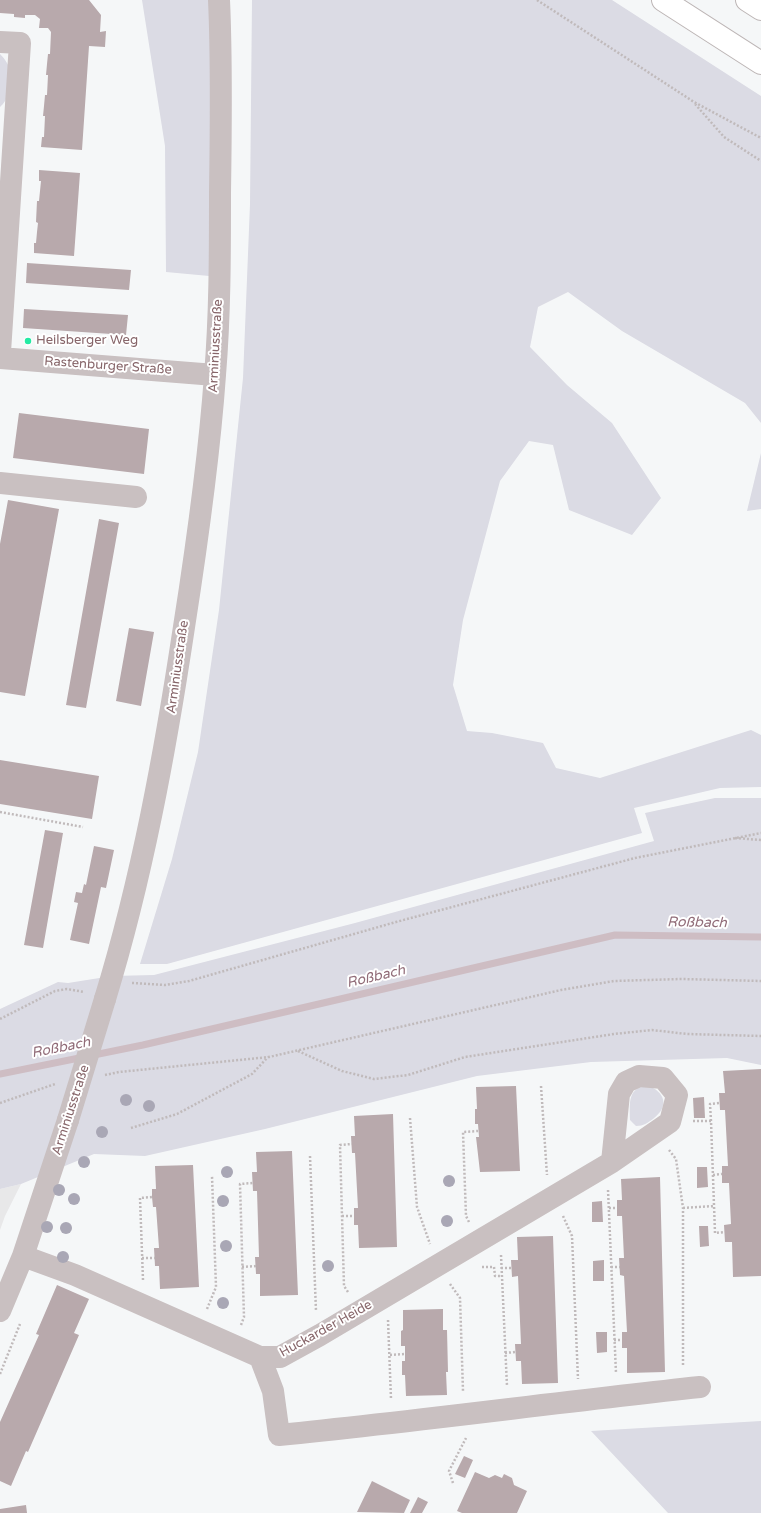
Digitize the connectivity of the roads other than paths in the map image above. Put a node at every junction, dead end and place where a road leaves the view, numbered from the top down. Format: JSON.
{"nodes":[{"id":1,"x":219,"y":0,"type":"edge"},
{"id":2,"x":663,"y":0,"type":"edge"},
{"id":3,"x":747,"y":0,"type":"edge"},
{"id":4,"x":761,"y":9,"type":"edge"},
{"id":5,"x":0,"y":42,"type":"edge"},
{"id":6,"x":761,"y":63,"type":"edge"},
{"id":7,"x":7,"y":127,"type":"edge"},
{"id":8,"x":0,"y":352,"type":"edge"},
{"id":9,"x":0,"y":358,"type":"edge"},
{"id":10,"x":216,"y":374,"type":"junction"},
{"id":11,"x":0,"y":483,"type":"edge"},
{"id":12,"x":136,"y":497,"type":"dead end"},
{"id":13,"x":605,"y":1166,"type":"junction"},
{"id":14,"x":23,"y":1256,"type":"junction"},
{"id":15,"x":0,"y":1311,"type":"edge"},
{"id":16,"x":260,"y":1357,"type":"junction"},
{"id":17,"x":691,"y":1388,"type":"road end"}],
"edges":[{"from":1,"to":10,"type":"street","name":"Arminiusstraße"},
{"from":2,"to":6,"type":"highway"},
{"from":3,"to":4,"type":"highway"},
{"from":5,"to":7,"type":"street"},
{"from":7,"to":8,"type":"street"},
{"from":9,"to":10,"type":"street","name":"Rastenburger Straße"},
{"from":10,"to":14,"type":"street","name":"Arminiusstraße","bridge":true},
{"from":11,"to":12,"type":"street"},
{"from":13,"to":13,"type":"street","name":"Huckarder Heide"},
{"from":13,"to":16,"type":"street","name":"Huckarder Heide"},
{"from":14,"to":15,"type":"street","name":"Arminiusstraße"},
{"from":14,"to":16,"type":"street","name":"Huckarder Heide"},
{"from":16,"to":17,"type":"street"}]}
